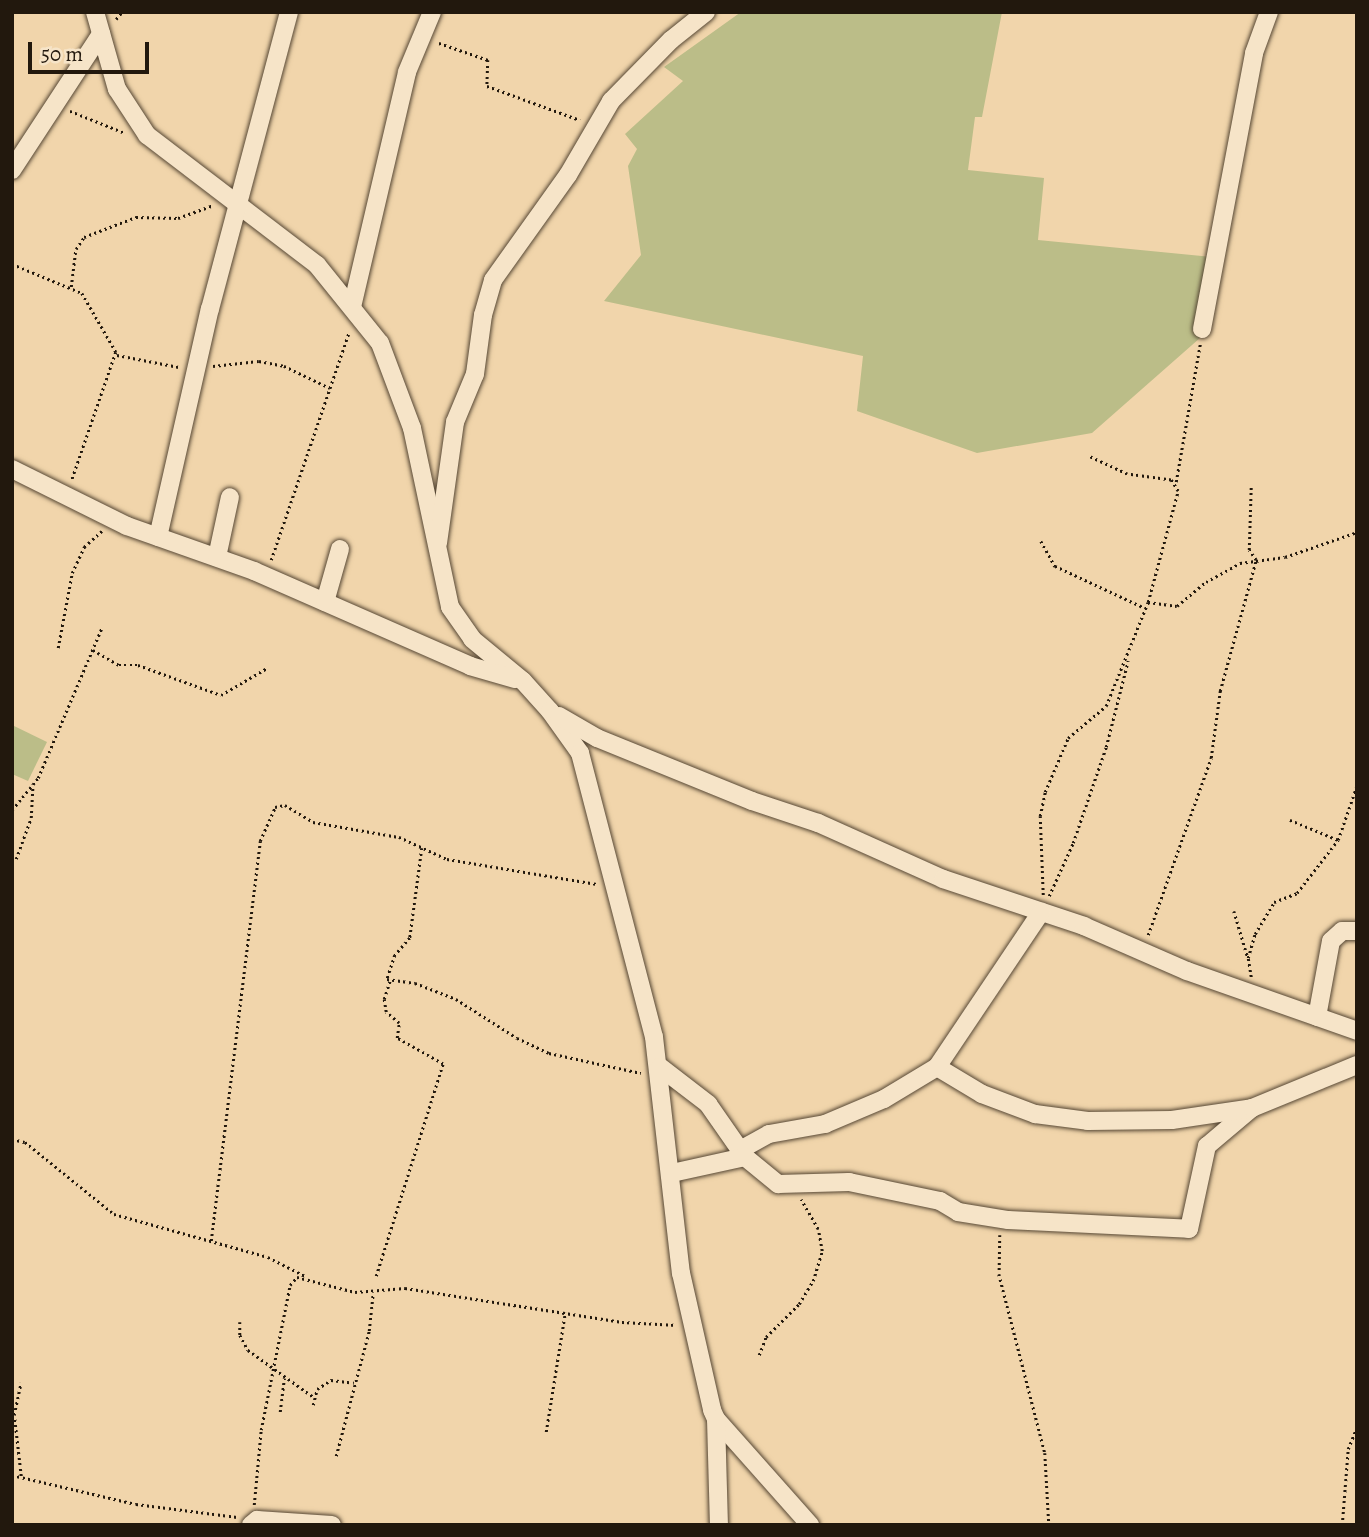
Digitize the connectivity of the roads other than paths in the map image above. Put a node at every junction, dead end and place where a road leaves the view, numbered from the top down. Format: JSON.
{"nodes":[{"id":1,"x":95,"y":12,"type":"edge"},
{"id":2,"x":289,"y":12,"type":"edge"},
{"id":3,"x":432,"y":12,"type":"edge"},
{"id":4,"x":706,"y":12,"type":"edge"},
{"id":5,"x":1269,"y":12,"type":"edge"},
{"id":6,"x":101,"y":34,"type":"junction"},
{"id":7,"x":15,"y":163,"type":"edge"},
{"id":8,"x":235,"y":202,"type":"junction"},
{"id":9,"x":352,"y":307,"type":"junction"},
{"id":10,"x":1202,"y":330,"type":"road end"},
{"id":11,"x":12,"y":469,"type":"edge"},
{"id":12,"x":230,"y":497,"type":"dead end"},
{"id":13,"x":158,"y":537,"type":"junction"},
{"id":14,"x":340,"y":549,"type":"dead end"},
{"id":15,"x":436,"y":555,"type":"junction"},
{"id":16,"x":217,"y":557,"type":"junction"},
{"id":17,"x":325,"y":602,"type":"junction"},
{"id":18,"x":523,"y":681,"type":"junction"},
{"id":19,"x":550,"y":711,"type":"junction"},
{"id":20,"x":1041,"y":912,"type":"junction"},
{"id":21,"x":1357,"y":931,"type":"edge"},
{"id":22,"x":1317,"y":1017,"type":"junction"},
{"id":23,"x":1357,"y":1031,"type":"edge"},
{"id":24,"x":1357,"y":1065,"type":"edge"},
{"id":25,"x":937,"y":1067,"type":"junction"},
{"id":26,"x":660,"y":1072,"type":"junction"},
{"id":27,"x":1252,"y":1108,"type":"junction"},
{"id":28,"x":742,"y":1154,"type":"junction"},
{"id":29,"x":672,"y":1173,"type":"junction"},
{"id":30,"x":716,"y":1419,"type":"junction"},
{"id":31,"x":254,"y":1522,"type":"edge"},
{"id":32,"x":332,"y":1525,"type":"edge"},
{"id":33,"x":719,"y":1525,"type":"edge"},
{"id":34,"x":810,"y":1525,"type":"edge"}],
"edges":[{"from":1,"to":6,"type":"street"},
{"from":2,"to":8,"type":"street"},
{"from":3,"to":9,"type":"street"},
{"from":4,"to":15,"type":"street"},
{"from":5,"to":10,"type":"street"},
{"from":6,"to":7,"type":"street"},
{"from":6,"to":8,"type":"street"},
{"from":8,"to":9,"type":"street"},
{"from":8,"to":13,"type":"street"},
{"from":9,"to":15,"type":"street"},
{"from":11,"to":13,"type":"street"},
{"from":12,"to":16,"type":"street"},
{"from":13,"to":16,"type":"street"},
{"from":14,"to":17,"type":"street"},
{"from":15,"to":18,"type":"street"},
{"from":16,"to":17,"type":"street"},
{"from":17,"to":18,"type":"street"},
{"from":18,"to":19,"type":"street"},
{"from":19,"to":20,"type":"street"},
{"from":19,"to":26,"type":"street"},
{"from":20,"to":22,"type":"street"},
{"from":20,"to":25,"type":"street"},
{"from":21,"to":22,"type":"street"},
{"from":22,"to":23,"type":"street"},
{"from":24,"to":27,"type":"street"},
{"from":25,"to":27,"type":"street"},
{"from":25,"to":28,"type":"street"},
{"from":26,"to":28,"type":"street"},
{"from":26,"to":29,"type":"street"},
{"from":27,"to":28,"type":"street"},
{"from":28,"to":29,"type":"street"},
{"from":29,"to":30,"type":"street"},
{"from":30,"to":33,"type":"street"},
{"from":30,"to":34,"type":"street"},
{"from":31,"to":32,"type":"street"}]}
